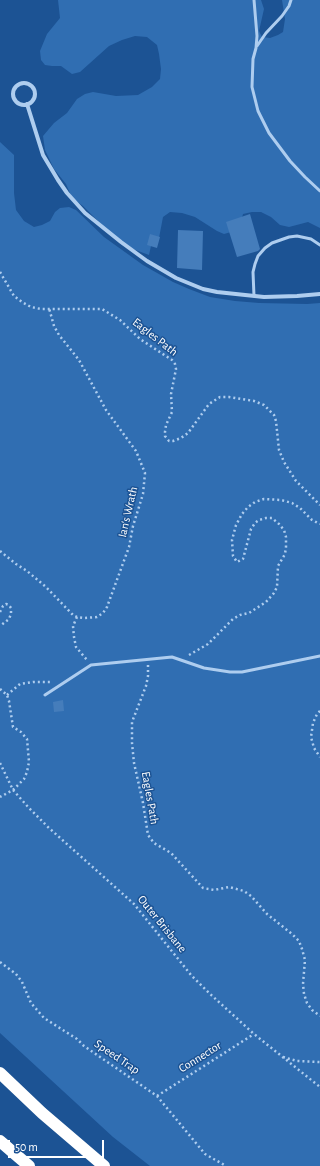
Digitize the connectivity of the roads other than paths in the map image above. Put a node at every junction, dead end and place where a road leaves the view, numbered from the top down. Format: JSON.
{"nodes":[{"id":1,"x":254,"y":0,"type":"edge"},
{"id":2,"x":291,"y":0,"type":"edge"},
{"id":3,"x":256,"y":48,"type":"junction"},
{"id":4,"x":27,"y":104,"type":"junction"},
{"id":5,"x":320,"y":190,"type":"edge"},
{"id":6,"x":320,"y":245,"type":"edge"},
{"id":7,"x":320,"y":294,"type":"edge"},
{"id":8,"x":254,"y":296,"type":"junction"},
{"id":9,"x":320,"y":656,"type":"edge"},
{"id":10,"x":45,"y":695,"type":"dead end"},
{"id":11,"x":0,"y":1073,"type":"edge"},
{"id":12,"x":0,"y":1140,"type":"edge"},
{"id":13,"x":29,"y":1166,"type":"edge"},
{"id":14,"x":104,"y":1166,"type":"edge"}],
"edges":[{"from":1,"to":3,"type":"lane"},
{"from":2,"to":3,"type":"lane"},
{"from":3,"to":5,"type":"lane"},
{"from":4,"to":4,"type":"street"},
{"from":4,"to":8,"type":"street"},
{"from":6,"to":8,"type":"lane"},
{"from":7,"to":8,"type":"street"},
{"from":9,"to":10,"type":"lane"},
{"from":11,"to":14,"type":"highway"},
{"from":12,"to":13,"type":"highway"}]}
